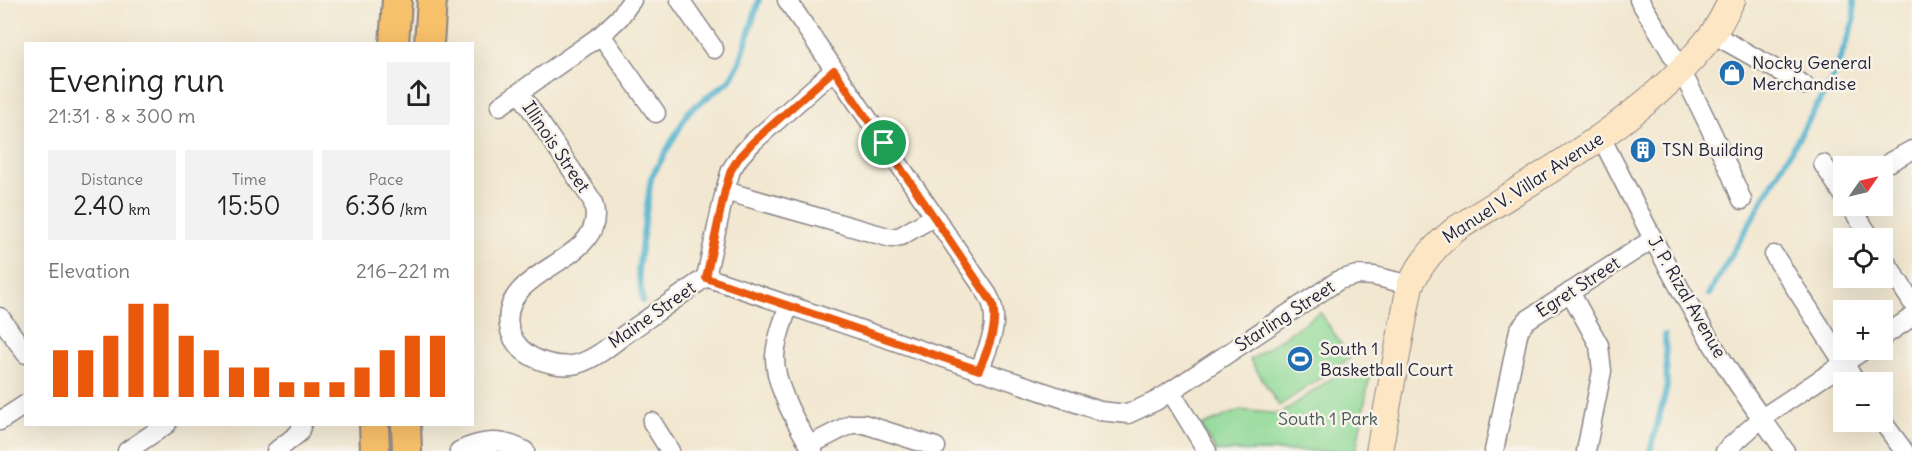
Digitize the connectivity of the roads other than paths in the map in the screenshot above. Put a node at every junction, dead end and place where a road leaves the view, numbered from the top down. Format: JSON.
{"nodes":[{"id":1,"x":397,"y":0,"type":"edge"},
{"id":2,"x":432,"y":0,"type":"edge"},
{"id":3,"x":632,"y":0,"type":"edge"},
{"id":4,"x":680,"y":0,"type":"edge"},
{"id":5,"x":787,"y":0,"type":"edge"},
{"id":6,"x":1639,"y":0,"type":"edge"},
{"id":7,"x":1732,"y":0,"type":"edge"},
{"id":8,"x":601,"y":34,"type":"junction"},
{"id":9,"x":1713,"y":34,"type":"junction"},
{"id":10,"x":394,"y":42,"type":"edge"},
{"id":11,"x":429,"y":42,"type":"edge"},
{"id":12,"x":714,"y":49,"type":"dead end"},
{"id":13,"x":834,"y":70,"type":"junction"},
{"id":14,"x":1682,"y":71,"type":"junction"},
{"id":15,"x":1804,"y":85,"type":"dead end"},
{"id":16,"x":520,"y":93,"type":"junction"},
{"id":17,"x":500,"y":106,"type":"dead end"},
{"id":18,"x":656,"y":113,"type":"dead end"},
{"id":19,"x":1600,"y":137,"type":"junction"},
{"id":20,"x":1912,"y":150,"type":"edge"},
{"id":21,"x":1893,"y":160,"type":"edge"},
{"id":22,"x":1823,"y":164,"type":"dead end"},
{"id":23,"x":1833,"y":179,"type":"edge"},
{"id":24,"x":725,"y":190,"type":"junction"},
{"id":25,"x":1742,"y":200,"type":"dead end"},
{"id":26,"x":935,"y":216,"type":"junction"},
{"id":27,"x":1653,"y":239,"type":"junction"},
{"id":28,"x":1774,"y":255,"type":"dead end"},
{"id":29,"x":1893,"y":273,"type":"edge"},
{"id":30,"x":706,"y":278,"type":"junction"},
{"id":31,"x":1410,"y":285,"type":"junction"},
{"id":32,"x":1570,"y":292,"type":"junction"},
{"id":33,"x":1912,"y":302,"type":"edge"},
{"id":34,"x":788,"y":306,"type":"junction"},
{"id":35,"x":0,"y":317,"type":"edge"},
{"id":36,"x":1912,"y":317,"type":"edge"},
{"id":37,"x":1893,"y":330,"type":"edge"},
{"id":38,"x":513,"y":341,"type":"joint"},
{"id":39,"x":24,"y":351,"type":"edge"},
{"id":40,"x":1849,"y":360,"type":"edge"},
{"id":41,"x":1843,"y":364,"type":"junction"},
{"id":42,"x":979,"y":370,"type":"junction"},
{"id":43,"x":1849,"y":372,"type":"edge"},
{"id":44,"x":1171,"y":392,"type":"junction"},
{"id":45,"x":24,"y":405,"type":"edge"},
{"id":46,"x":1762,"y":418,"type":"junction"},
{"id":47,"x":0,"y":421,"type":"edge"},
{"id":48,"x":652,"y":422,"type":"dead end"},
{"id":49,"x":164,"y":426,"type":"edge"},
{"id":50,"x":301,"y":426,"type":"edge"},
{"id":51,"x":374,"y":426,"type":"edge"},
{"id":52,"x":406,"y":426,"type":"edge"},
{"id":53,"x":1890,"y":432,"type":"edge"},
{"id":54,"x":936,"y":447,"type":"dead end"},
{"id":55,"x":811,"y":448,"type":"edge"},
{"id":56,"x":127,"y":451,"type":"edge"},
{"id":57,"x":276,"y":451,"type":"edge"},
{"id":58,"x":375,"y":451,"type":"edge"},
{"id":59,"x":407,"y":451,"type":"edge"},
{"id":60,"x":459,"y":451,"type":"edge"},
{"id":61,"x":525,"y":451,"type":"edge"},
{"id":62,"x":670,"y":451,"type":"edge"},
{"id":63,"x":1207,"y":451,"type":"edge"},
{"id":64,"x":1379,"y":451,"type":"edge"},
{"id":65,"x":1494,"y":451,"type":"edge"},
{"id":66,"x":1586,"y":451,"type":"edge"},
{"id":67,"x":1725,"y":451,"type":"edge"},
{"id":68,"x":1785,"y":451,"type":"edge"},
{"id":69,"x":1904,"y":451,"type":"edge"}],
"edges":[{"from":1,"to":10,"type":"main road"},
{"from":2,"to":11,"type":"main road"},
{"from":3,"to":8,"type":"street"},
{"from":4,"to":12,"type":"street"},
{"from":5,"to":13,"type":"street"},
{"from":6,"to":14,"type":"street"},
{"from":7,"to":9,"type":"street","name":"Manuel V. Villar Avenue"},
{"from":8,"to":16,"type":"street"},
{"from":8,"to":18,"type":"street"},
{"from":9,"to":14,"type":"street","name":"Manuel V. Villar Avenue"},
{"from":9,"to":15,"type":"street"},
{"from":13,"to":24,"type":"street"},
{"from":13,"to":26,"type":"street"},
{"from":14,"to":19,"type":"street","name":"Manuel V. Villar Avenue"},
{"from":14,"to":25,"type":"street"},
{"from":16,"to":17,"type":"street"},
{"from":16,"to":38,"type":"street","name":"Illinois Street"},
{"from":19,"to":27,"type":"street","name":"J. P. Rizal Avenue"},
{"from":19,"to":31,"type":"street","name":"Manuel V. Villar Avenue"},
{"from":20,"to":21,"type":"street"},
{"from":22,"to":23,"type":"street"},
{"from":24,"to":26,"type":"street"},
{"from":24,"to":30,"type":"street"},
{"from":26,"to":42,"type":"street"},
{"from":27,"to":32,"type":"street","name":"Egret Street"},
{"from":27,"to":46,"type":"street","name":"J. P. Rizal Avenue"},
{"from":28,"to":41,"type":"street"},
{"from":29,"to":33,"type":"street"},
{"from":30,"to":34,"type":"street","name":"Maine Street"},
{"from":30,"to":38,"type":"street","name":"Maine Street"},
{"from":31,"to":44,"type":"street","name":"Starling Street"},
{"from":31,"to":64,"type":"street","name":"Manuel V. Villar Avenue"},
{"from":32,"to":65,"type":"street","name":"Egret Street"},
{"from":32,"to":66,"type":"street"},
{"from":34,"to":42,"type":"street","name":"Maine Street"},
{"from":34,"to":55,"type":"street"},
{"from":35,"to":39,"type":"street"},
{"from":36,"to":37,"type":"street"},
{"from":40,"to":41,"type":"street"},
{"from":41,"to":43,"type":"street"},
{"from":41,"to":46,"type":"street"},
{"from":42,"to":44,"type":"street","name":"Maine Street"},
{"from":44,"to":63,"type":"street"},
{"from":45,"to":47,"type":"street"},
{"from":46,"to":67,"type":"street"},
{"from":46,"to":68,"type":"street","name":"J. P. Rizal Avenue"},
{"from":48,"to":62,"type":"street"},
{"from":49,"to":56,"type":"street"},
{"from":50,"to":57,"type":"street"},
{"from":51,"to":58,"type":"main road"},
{"from":52,"to":59,"type":"main road"},
{"from":53,"to":69,"type":"street"},
{"from":54,"to":55,"type":"street"},
{"from":60,"to":61,"type":"street"}]}
